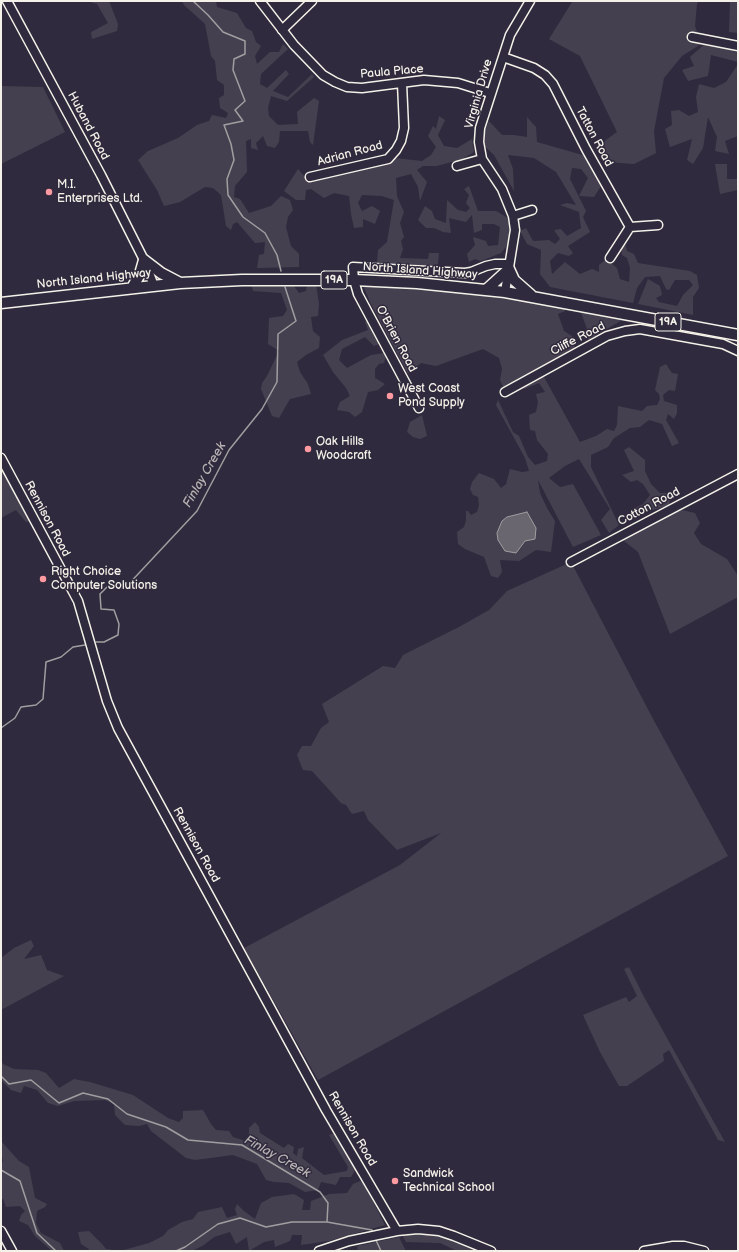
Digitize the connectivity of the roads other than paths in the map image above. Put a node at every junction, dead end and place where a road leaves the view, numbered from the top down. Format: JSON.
{"nodes":[{"id":1,"x":7,"y":1,"type":"edge"},
{"id":2,"x":260,"y":1,"type":"edge"},
{"id":3,"x":312,"y":1,"type":"edge"},
{"id":4,"x":530,"y":1,"type":"edge"},
{"id":5,"x":282,"y":30,"type":"junction"},
{"id":6,"x":692,"y":37,"type":"dead end"},
{"id":7,"x":738,"y":46,"type":"edge"},
{"id":8,"x":503,"y":57,"type":"junction"},
{"id":9,"x":402,"y":83,"type":"junction"},
{"id":10,"x":490,"y":93,"type":"junction"},
{"id":11,"x":482,"y":159,"type":"junction"},
{"id":12,"x":457,"y":166,"type":"dead end"},
{"id":13,"x":310,"y":177,"type":"dead end"},
{"id":14,"x":532,"y":210,"type":"dead end"},
{"id":15,"x":513,"y":216,"type":"junction"},
{"id":16,"x":658,"y":225,"type":"dead end"},
{"id":17,"x":630,"y":227,"type":"junction"},
{"id":18,"x":610,"y":258,"type":"dead end"},
{"id":19,"x":144,"y":260,"type":"junction"},
{"id":20,"x":509,"y":267,"type":"junction"},
{"id":21,"x":354,"y":280,"type":"junction"},
{"id":22,"x":180,"y":283,"type":"junction"},
{"id":23,"x":154,"y":286,"type":"junction"},
{"id":24,"x":132,"y":288,"type":"junction"},
{"id":25,"x":487,"y":289,"type":"junction"},
{"id":26,"x":506,"y":292,"type":"junction"},
{"id":27,"x":531,"y":296,"type":"junction"},
{"id":28,"x":1,"y":303,"type":"edge"},
{"id":29,"x":738,"y":335,"type":"edge"},
{"id":30,"x":738,"y":351,"type":"edge"},
{"id":31,"x":505,"y":392,"type":"dead end"},
{"id":32,"x":419,"y":408,"type":"dead end"},
{"id":33,"x":1,"y":458,"type":"edge"},
{"id":34,"x":738,"y":474,"type":"edge"},
{"id":35,"x":571,"y":562,"type":"dead end"},
{"id":36,"x":1,"y":1231,"type":"edge"},
{"id":37,"x":397,"y":1231,"type":"junction"},
{"id":38,"x":12,"y":1251,"type":"edge"},
{"id":39,"x":319,"y":1251,"type":"edge"},
{"id":40,"x":491,"y":1251,"type":"edge"},
{"id":41,"x":644,"y":1251,"type":"edge"},
{"id":42,"x":704,"y":1251,"type":"edge"}],
"edges":[{"from":1,"to":19,"type":"street","name":"Huband Road"},
{"from":2,"to":5,"type":"street","name":"Paula Place"},
{"from":3,"to":5,"type":"street"},
{"from":4,"to":8,"type":"street","name":"Virginia Drive"},
{"from":5,"to":9,"type":"street","name":"Paula Place"},
{"from":6,"to":7,"type":"street"},
{"from":8,"to":10,"type":"street","name":"Virginia Drive"},
{"from":8,"to":17,"type":"street","name":"Tatton Road"},
{"from":9,"to":10,"type":"street","name":"Paula Place"},
{"from":9,"to":13,"type":"street","name":"Adrian Road"},
{"from":10,"to":11,"type":"street","name":"Virginia Drive"},
{"from":11,"to":12,"type":"street"},
{"from":11,"to":15,"type":"street","name":"Virginia Drive"},
{"from":14,"to":15,"type":"street"},
{"from":15,"to":20,"type":"street","name":"Virginia Drive"},
{"from":16,"to":17,"type":"street"},
{"from":17,"to":18,"type":"street"},
{"from":19,"to":22,"type":"main road"},
{"from":19,"to":23,"type":"street","name":"Huband Road"},
{"from":19,"to":24,"type":"main road"},
{"from":20,"to":21,"type":"street"},
{"from":20,"to":25,"type":"main road"},
{"from":20,"to":26,"type":"street","name":"Virginia Drive"},
{"from":20,"to":27,"type":"main road"},
{"from":21,"to":22,"type":"main road","name":"North Island Highway","number":"19A"},
{"from":21,"to":25,"type":"main road","name":"North Island Highway","number":"19A"},
{"from":21,"to":32,"type":"street","name":"O'Brien Road"},
{"from":22,"to":23,"type":"main road","name":"North Island Highway","number":"19A"},
{"from":23,"to":24,"type":"main road","name":"North Island Highway","number":"19A"},
{"from":24,"to":28,"type":"main road","name":"North Island Highway","number":"19A"},
{"from":25,"to":26,"type":"main road","name":"North Island Highway","number":"19A"},
{"from":26,"to":27,"type":"main road","name":"North Island Highway","number":"19A"},
{"from":27,"to":29,"type":"main road","name":"North Island Highway","number":"19A"},
{"from":30,"to":31,"type":"street","name":"Cliffe Road"},
{"from":33,"to":37,"type":"street","name":"Rennison Road"},
{"from":34,"to":35,"type":"street","name":"Cotton Road"},
{"from":36,"to":38,"type":"street"},
{"from":37,"to":39,"type":"street"},
{"from":37,"to":40,"type":"street"},
{"from":41,"to":42,"type":"street"}]}
